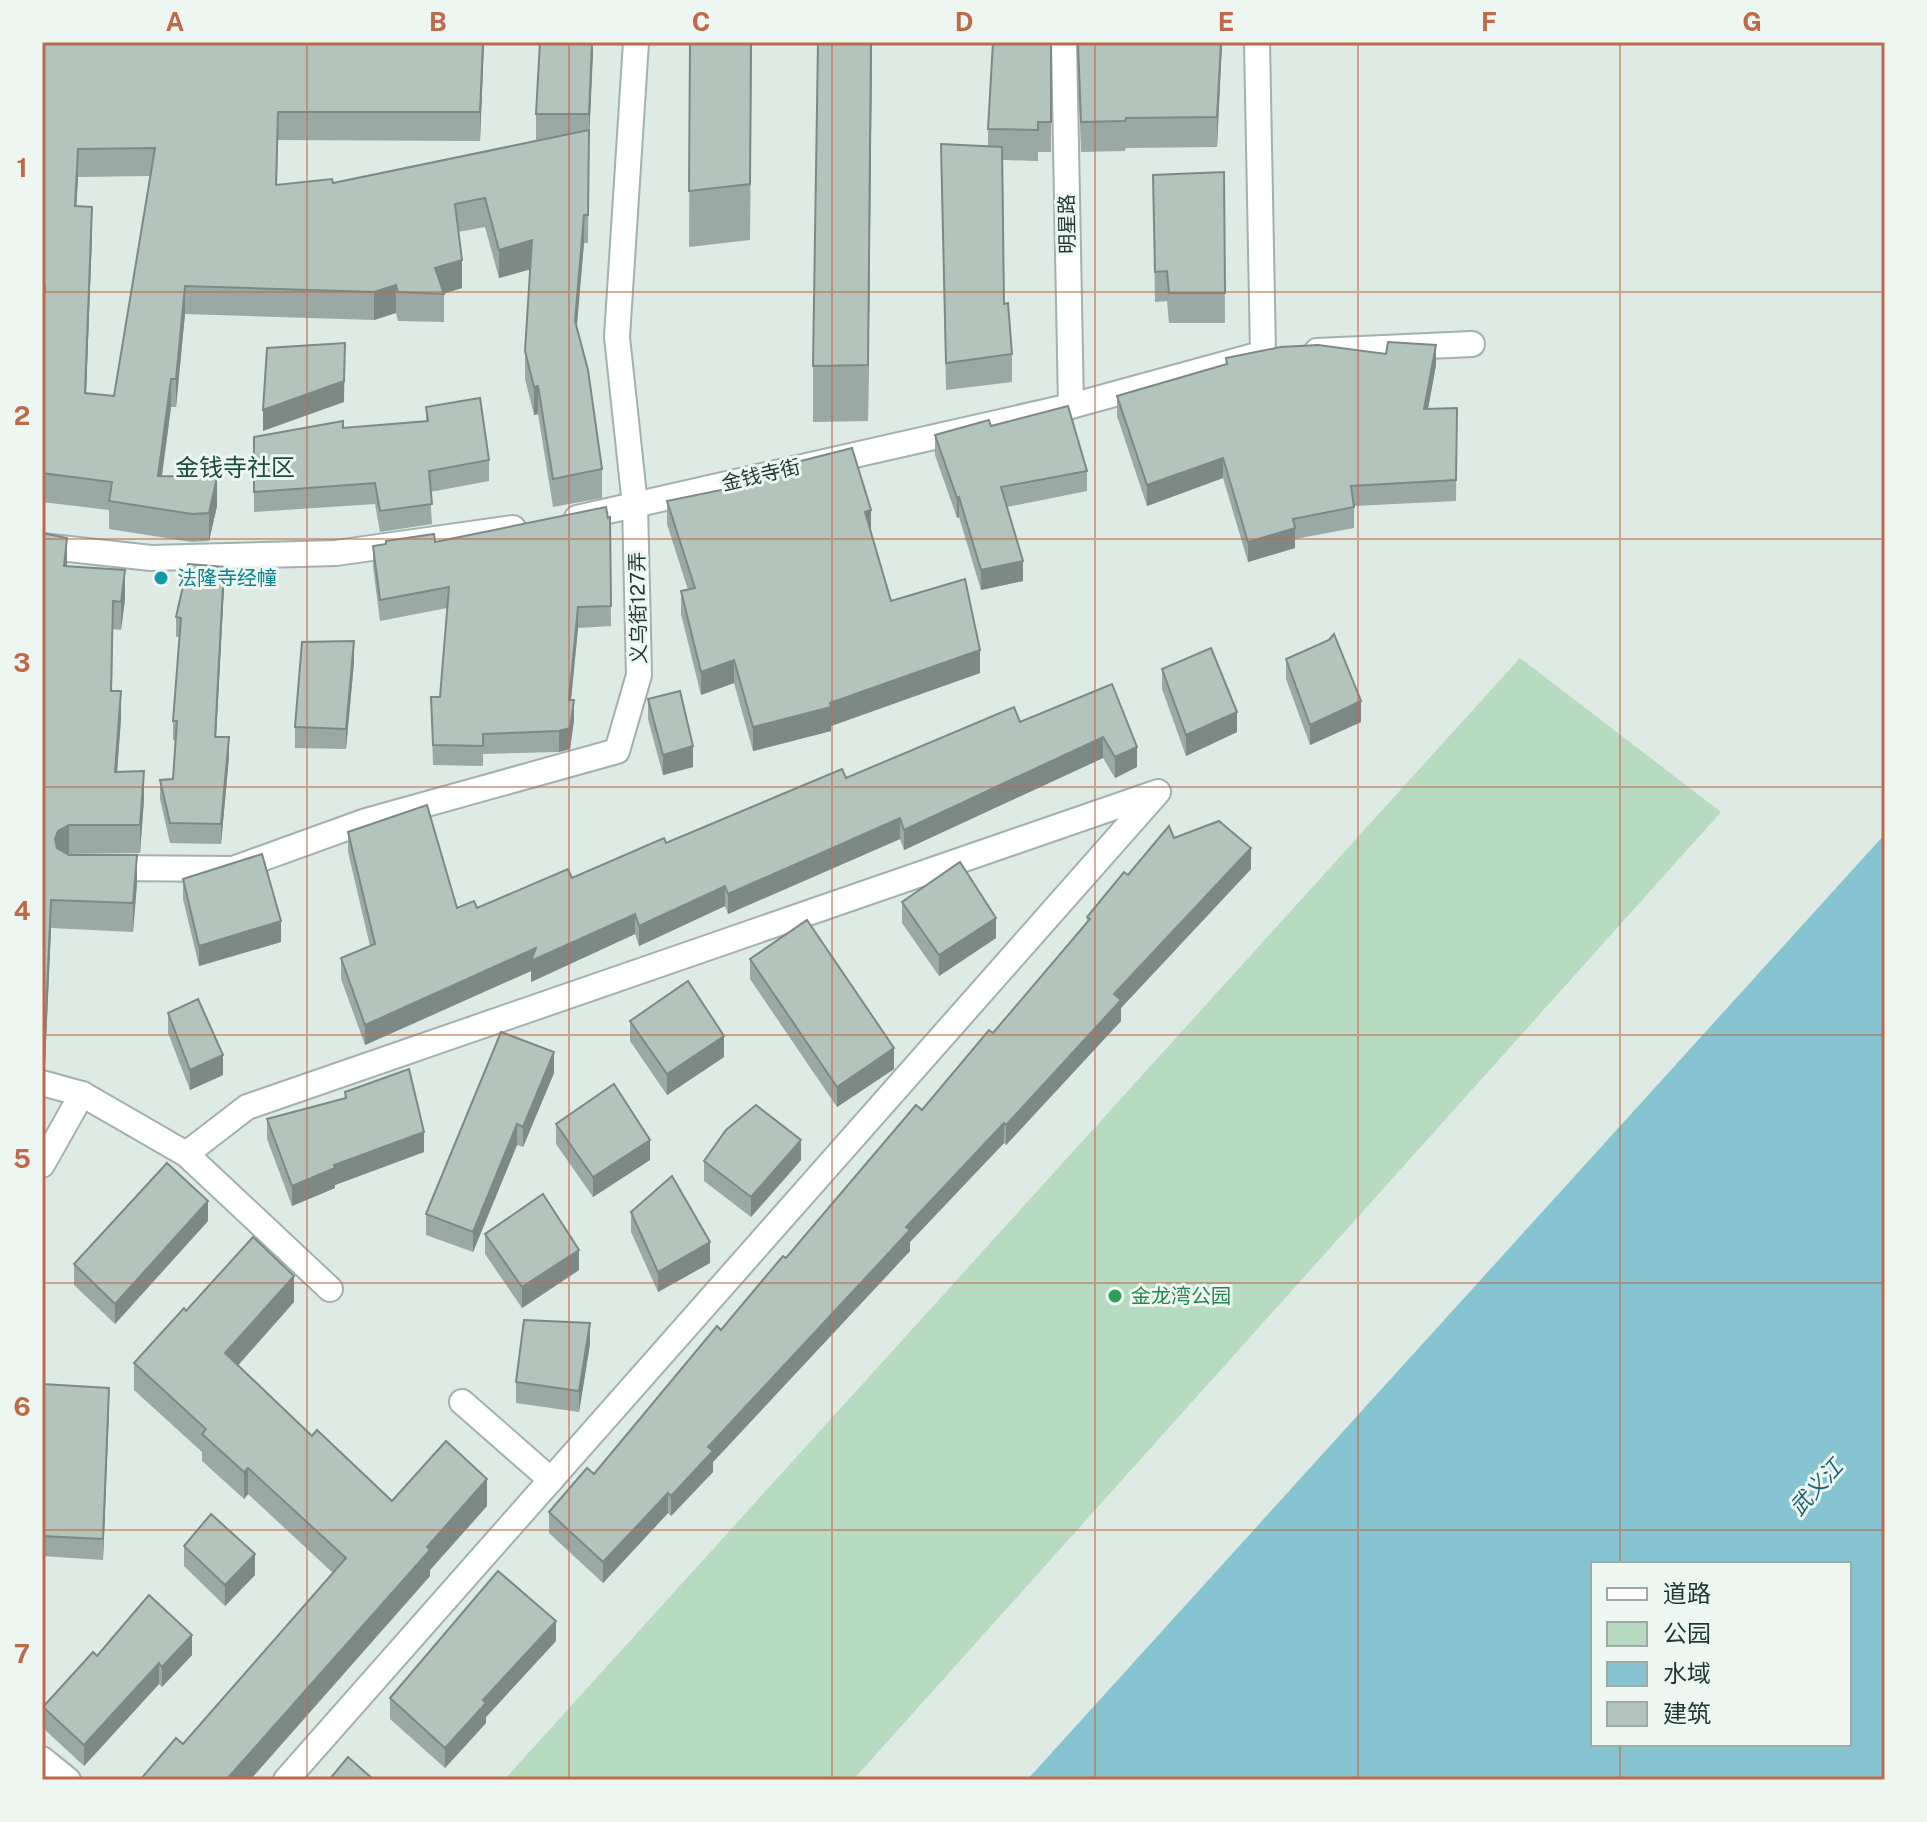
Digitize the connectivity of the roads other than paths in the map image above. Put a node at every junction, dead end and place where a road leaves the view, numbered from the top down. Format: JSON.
{"nodes":[{"id":1,"x":636,"y":42,"type":"edge"},
{"id":2,"x":1064,"y":42,"type":"edge"},
{"id":3,"x":1257,"y":42,"type":"edge"},
{"id":4,"x":1472,"y":344,"type":"dead end"},
{"id":5,"x":1263,"y":353,"type":"junction"},
{"id":6,"x":1071,"y":406,"type":"junction"},
{"id":7,"x":635,"y":505,"type":"junction"},
{"id":8,"x":42,"y":546,"type":"edge"},
{"id":9,"x":85,"y":868,"type":"edge"},
{"id":10,"x":42,"y":1083,"type":"edge"},
{"id":11,"x":82,"y":1094,"type":"junction"},
{"id":12,"x":186,"y":1154,"type":"junction"},
{"id":13,"x":42,"y":1165,"type":"edge"},
{"id":14,"x":330,"y":1289,"type":"dead end"},
{"id":15,"x":462,"y":1402,"type":"dead end"},
{"id":16,"x":551,"y":1480,"type":"junction"},
{"id":17,"x":42,"y":1759,"type":"edge"},
{"id":18,"x":68,"y":1780,"type":"edge"},
{"id":19,"x":286,"y":1780,"type":"edge"}],
"edges":[{"from":1,"to":7,"type":"street","name":"义乌街127弄"},
{"from":2,"to":6,"type":"street","name":"明星路"},
{"from":3,"to":5,"type":"street"},
{"from":4,"to":5,"type":"street","name":"金钱寺街"},
{"from":5,"to":6,"type":"street","name":"金钱寺街"},
{"from":6,"to":7,"type":"street","name":"金钱寺街"},
{"from":7,"to":8,"type":"street","name":"金钱寺街"},
{"from":7,"to":9,"type":"street","name":"义乌街127弄"},
{"from":10,"to":11,"type":"street"},
{"from":11,"to":12,"type":"street"},
{"from":11,"to":13,"type":"street"},
{"from":12,"to":14,"type":"street"},
{"from":12,"to":16,"type":"street"},
{"from":15,"to":16,"type":"street"},
{"from":16,"to":19,"type":"street"},
{"from":17,"to":18,"type":"street"}]}
